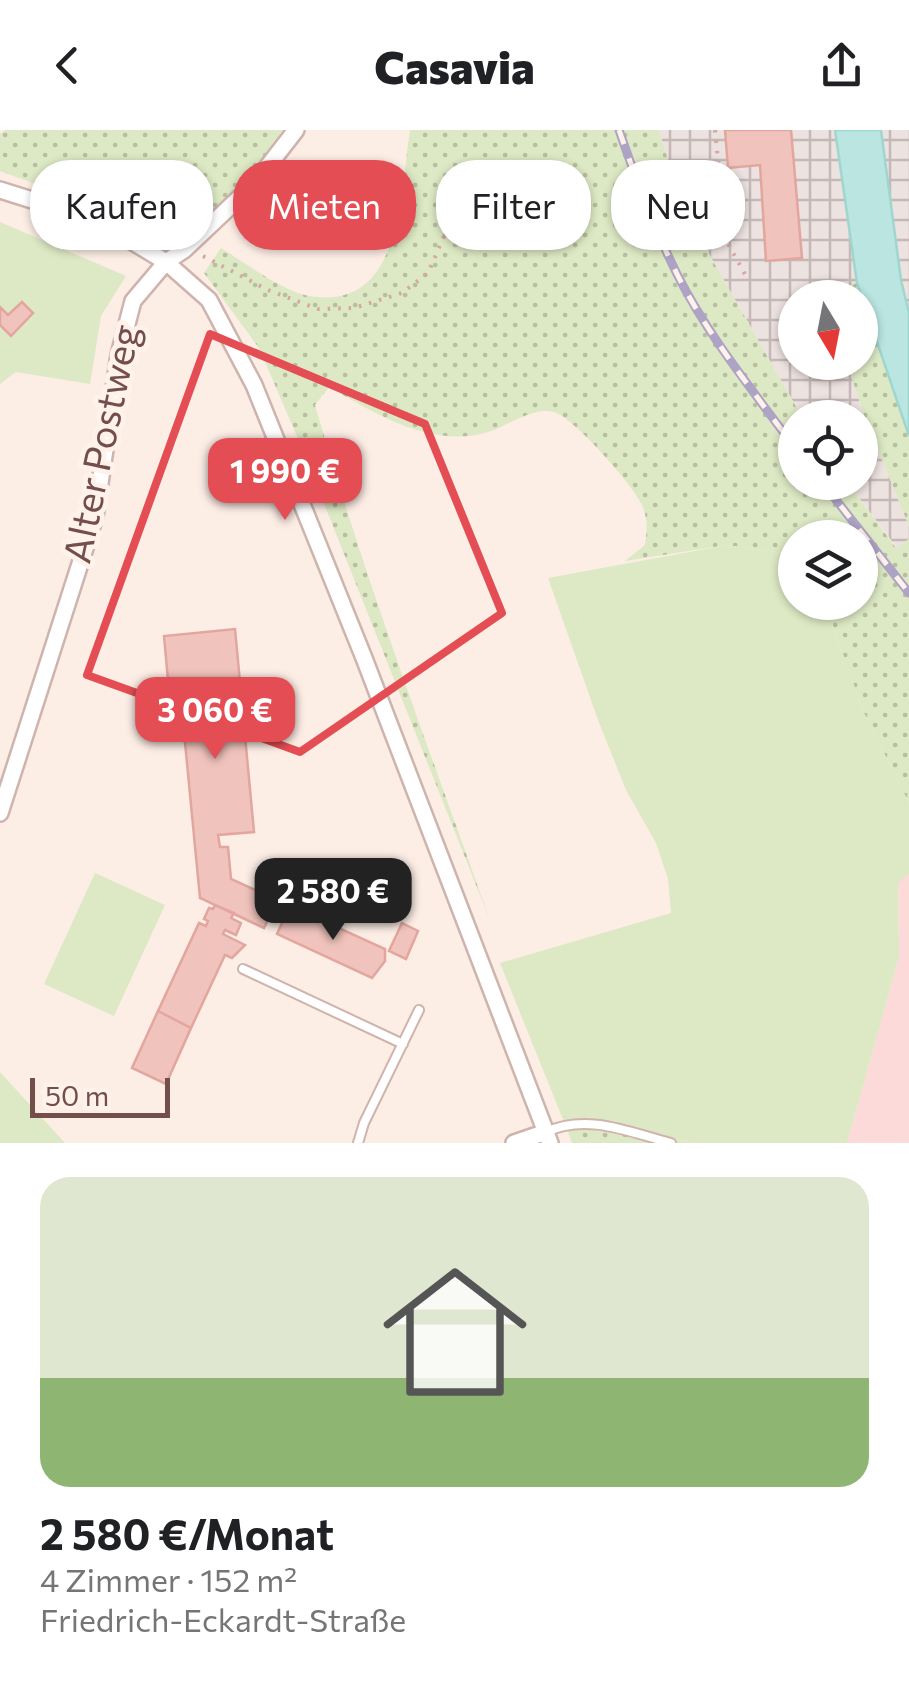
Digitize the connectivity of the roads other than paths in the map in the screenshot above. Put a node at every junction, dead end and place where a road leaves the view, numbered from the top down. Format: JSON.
{"nodes":[{"id":1,"x":296,"y":130,"type":"edge"},
{"id":2,"x":0,"y":190,"type":"edge"},
{"id":3,"x":166,"y":262,"type":"junction"},
{"id":4,"x":0,"y":813,"type":"edge"},
{"id":5,"x":243,"y":969,"type":"dead end"},
{"id":6,"x":419,"y":1010,"type":"dead end"},
{"id":7,"x":403,"y":1044,"type":"junction"},
{"id":8,"x":548,"y":1138,"type":"edge"},
{"id":9,"x":358,"y":1143,"type":"edge"},
{"id":10,"x":514,"y":1143,"type":"edge"},
{"id":11,"x":671,"y":1143,"type":"edge"}],
"edges":[{"from":1,"to":3,"type":"street","name":"Alter Postweg"},
{"from":2,"to":3,"type":"street"},
{"from":3,"to":4,"type":"street","name":"Alter Postweg"},
{"from":3,"to":8,"type":"street"},
{"from":5,"to":7,"type":"lane"},
{"from":6,"to":7,"type":"lane"},
{"from":7,"to":9,"type":"lane"},
{"from":8,"to":10,"type":"street"},
{"from":8,"to":11,"type":"lane"}]}
